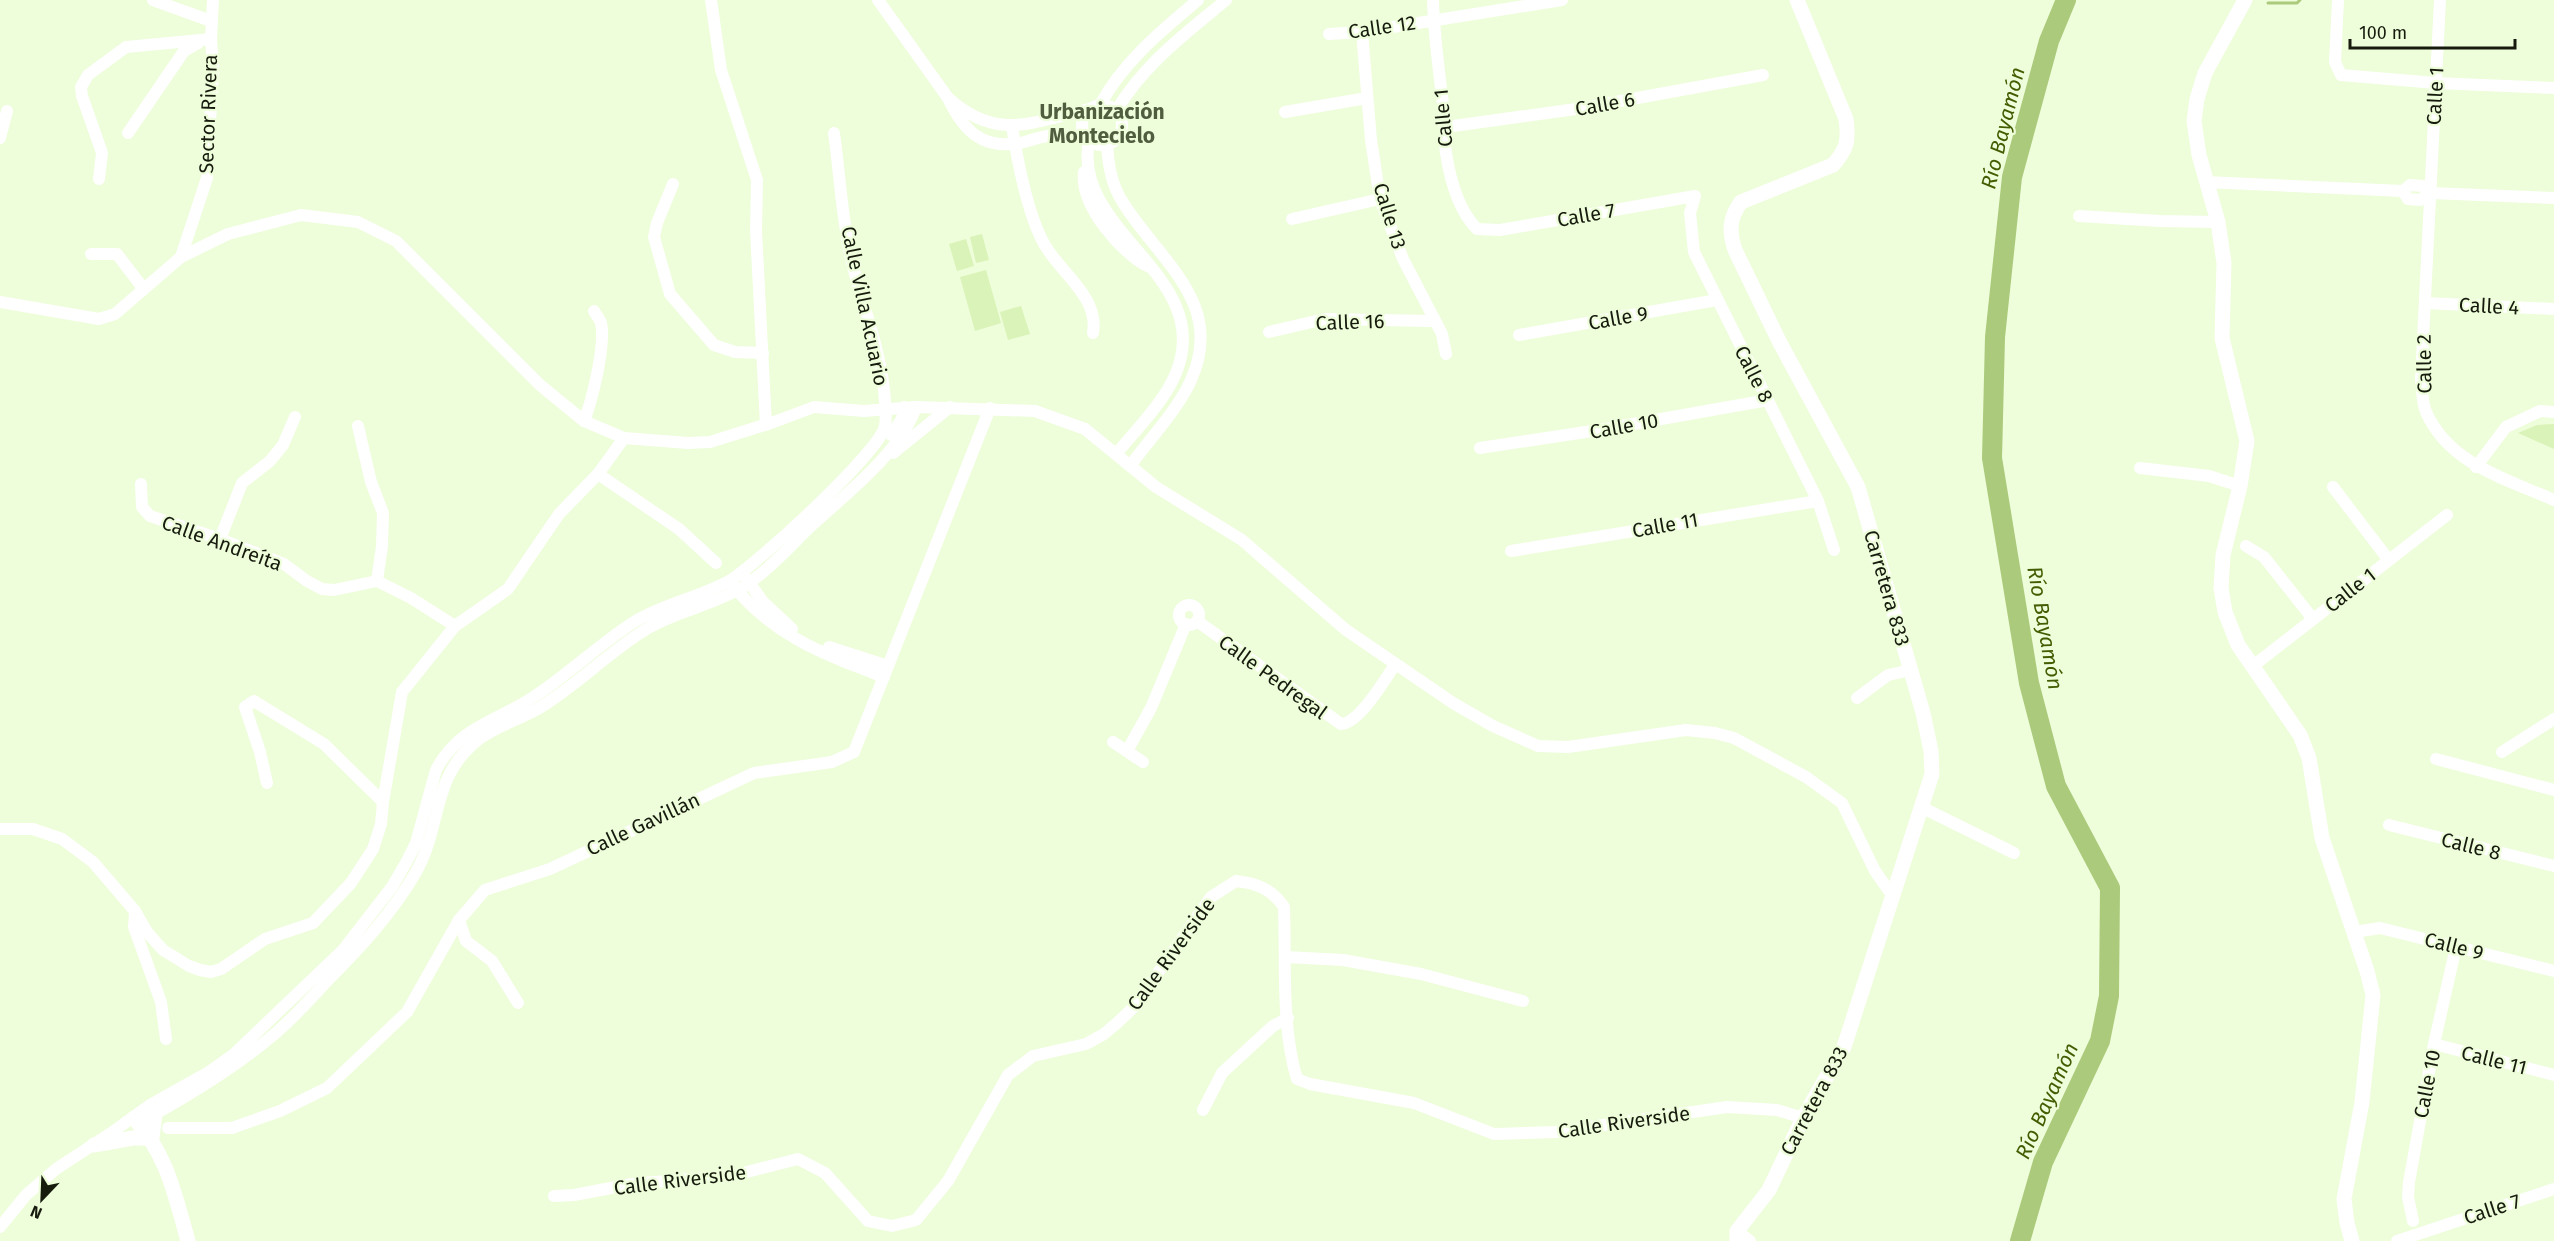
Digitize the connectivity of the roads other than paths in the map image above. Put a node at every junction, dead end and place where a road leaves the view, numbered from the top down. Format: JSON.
{"nodes":[{"id":1,"x":153,"y":0,"type":"edge"},
{"id":2,"x":213,"y":0,"type":"edge"},
{"id":3,"x":711,"y":0,"type":"edge"},
{"id":4,"x":878,"y":0,"type":"edge"},
{"id":5,"x":1198,"y":0,"type":"edge"},
{"id":6,"x":1226,"y":0,"type":"edge"},
{"id":7,"x":1433,"y":0,"type":"edge"},
{"id":8,"x":1562,"y":0,"type":"edge"},
{"id":9,"x":1797,"y":0,"type":"edge"},
{"id":10,"x":2245,"y":0,"type":"edge"},
{"id":11,"x":2338,"y":0,"type":"edge"},
{"id":12,"x":2440,"y":0,"type":"edge"},
{"id":13,"x":1433,"y":19,"type":"junction"},
{"id":14,"x":211,"y":21,"type":"junction"},
{"id":15,"x":1362,"y":32,"type":"junction"},
{"id":16,"x":1329,"y":34,"type":"dead end"},
{"id":17,"x":211,"y":39,"type":"junction"},
{"id":18,"x":1763,"y":75,"type":"dead end"},
{"id":19,"x":2436,"y":82,"type":"junction"},
{"id":20,"x":2554,"y":88,"type":"edge"},
{"id":21,"x":948,"y":98,"type":"junction"},
{"id":22,"x":1367,"y":98,"type":"junction"},
{"id":23,"x":1095,"y":107,"type":"junction"},
{"id":24,"x":7,"y":111,"type":"dead end"},
{"id":25,"x":1116,"y":111,"type":"junction"},
{"id":26,"x":1285,"y":112,"type":"dead end"},
{"id":27,"x":1012,"y":126,"type":"junction"},
{"id":28,"x":1446,"y":127,"type":"junction"},
{"id":29,"x":128,"y":133,"type":"dead end"},
{"id":30,"x":834,"y":133,"type":"dead end"},
{"id":31,"x":0,"y":138,"type":"edge"},
{"id":32,"x":1087,"y":138,"type":"junction"},
{"id":33,"x":1015,"y":143,"type":"junction"},
{"id":34,"x":1107,"y":144,"type":"junction"},
{"id":35,"x":99,"y":179,"type":"dead end"},
{"id":36,"x":2206,"y":182,"type":"junction"},
{"id":37,"x":673,"y":184,"type":"dead end"},
{"id":38,"x":2430,"y":193,"type":"junction"},
{"id":39,"x":1695,"y":196,"type":"joint"},
{"id":40,"x":2554,"y":198,"type":"edge"},
{"id":41,"x":1380,"y":199,"type":"junction"},
{"id":42,"x":2079,"y":216,"type":"dead end"},
{"id":43,"x":1292,"y":219,"type":"dead end"},
{"id":44,"x":2218,"y":222,"type":"junction"},
{"id":45,"x":1477,"y":230,"type":"joint"},
{"id":46,"x":91,"y":254,"type":"dead end"},
{"id":47,"x":180,"y":257,"type":"junction"},
{"id":48,"x":143,"y":288,"type":"junction"},
{"id":49,"x":1717,"y":300,"type":"junction"},
{"id":50,"x":0,"y":302,"type":"edge"},
{"id":51,"x":2425,"y":303,"type":"junction"},
{"id":52,"x":2554,"y":309,"type":"edge"},
{"id":53,"x":594,"y":311,"type":"dead end"},
{"id":54,"x":1433,"y":321,"type":"junction"},
{"id":55,"x":1269,"y":332,"type":"dead end"},
{"id":56,"x":1093,"y":333,"type":"dead end"},
{"id":57,"x":1519,"y":335,"type":"dead end"},
{"id":58,"x":763,"y":352,"type":"junction"},
{"id":59,"x":1446,"y":354,"type":"dead end"},
{"id":60,"x":1768,"y":400,"type":"junction"},
{"id":61,"x":910,"y":407,"type":"junction"},
{"id":62,"x":950,"y":407,"type":"junction"},
{"id":63,"x":990,"y":408,"type":"junction"},
{"id":64,"x":886,"y":409,"type":"junction"},
{"id":65,"x":2554,"y":412,"type":"edge"},
{"id":66,"x":295,"y":417,"type":"dead end"},
{"id":67,"x":584,"y":421,"type":"junction"},
{"id":68,"x":766,"y":425,"type":"junction"},
{"id":69,"x":358,"y":426,"type":"dead end"},
{"id":70,"x":624,"y":438,"type":"junction"},
{"id":71,"x":1480,"y":448,"type":"dead end"},
{"id":72,"x":1116,"y":454,"type":"junction"},
{"id":73,"x":863,"y":459,"type":"junction"},
{"id":74,"x":1130,"y":466,"type":"junction"},
{"id":75,"x":2476,"y":466,"type":"junction"},
{"id":76,"x":873,"y":468,"type":"junction"},
{"id":77,"x":2140,"y":468,"type":"dead end"},
{"id":78,"x":598,"y":474,"type":"junction"},
{"id":79,"x":141,"y":484,"type":"dead end"},
{"id":80,"x":2240,"y":486,"type":"junction"},
{"id":81,"x":2333,"y":487,"type":"dead end"},
{"id":82,"x":2554,"y":500,"type":"edge"},
{"id":83,"x":1818,"y":501,"type":"junction"},
{"id":84,"x":2447,"y":515,"type":"dead end"},
{"id":85,"x":220,"y":539,"type":"junction"},
{"id":86,"x":2246,"y":546,"type":"dead end"},
{"id":87,"x":1834,"y":550,"type":"dead end"},
{"id":88,"x":1511,"y":551,"type":"dead end"},
{"id":89,"x":2388,"y":559,"type":"junction"},
{"id":90,"x":716,"y":563,"type":"dead end"},
{"id":91,"x":745,"y":577,"type":"junction"},
{"id":92,"x":377,"y":581,"type":"junction"},
{"id":93,"x":734,"y":585,"type":"junction"},
{"id":94,"x":2313,"y":619,"type":"junction"},
{"id":95,"x":455,"y":626,"type":"junction"},
{"id":96,"x":1395,"y":665,"type":"junction"},
{"id":97,"x":2253,"y":666,"type":"junction"},
{"id":98,"x":1911,"y":670,"type":"junction"},
{"id":99,"x":886,"y":671,"type":"junction"},
{"id":100,"x":1857,"y":698,"type":"dead end"},
{"id":101,"x":2554,"y":719,"type":"edge"},
{"id":102,"x":1113,"y":742,"type":"dead end"},
{"id":103,"x":1127,"y":751,"type":"junction"},
{"id":104,"x":2502,"y":752,"type":"dead end"},
{"id":105,"x":2436,"y":759,"type":"dead end"},
{"id":106,"x":1143,"y":762,"type":"dead end"},
{"id":107,"x":267,"y":783,"type":"dead end"},
{"id":108,"x":2554,"y":790,"type":"edge"},
{"id":109,"x":383,"y":802,"type":"junction"},
{"id":110,"x":1921,"y":807,"type":"junction"},
{"id":111,"x":2389,"y":825,"type":"dead end"},
{"id":112,"x":0,"y":829,"type":"edge"},
{"id":113,"x":2014,"y":853,"type":"dead end"},
{"id":114,"x":2554,"y":866,"type":"edge"},
{"id":115,"x":1892,"y":895,"type":"junction"},
{"id":116,"x":135,"y":911,"type":"junction"},
{"id":117,"x":459,"y":920,"type":"junction"},
{"id":118,"x":2354,"y":932,"type":"junction"},
{"id":119,"x":2457,"y":947,"type":"junction"},
{"id":120,"x":1286,"y":957,"type":"junction"},
{"id":121,"x":2554,"y":970,"type":"edge"},
{"id":122,"x":1523,"y":1001,"type":"dead end"},
{"id":123,"x":518,"y":1003,"type":"dead end"},
{"id":124,"x":1288,"y":1018,"type":"junction"},
{"id":125,"x":166,"y":1039,"type":"dead end"},
{"id":126,"x":2434,"y":1044,"type":"junction"},
{"id":127,"x":2554,"y":1075,"type":"edge"},
{"id":128,"x":1203,"y":1110,"type":"dead end"},
{"id":129,"x":155,"y":1114,"type":"junction"},
{"id":130,"x":134,"y":1118,"type":"junction"},
{"id":131,"x":1803,"y":1118,"type":"junction"},
{"id":132,"x":168,"y":1128,"type":"dead end"},
{"id":133,"x":152,"y":1138,"type":"junction"},
{"id":134,"x":94,"y":1145,"type":"junction"},
{"id":135,"x":2554,"y":1189,"type":"edge"},
{"id":136,"x":554,"y":1196,"type":"dead end"},
{"id":137,"x":2413,"y":1221,"type":"dead end"},
{"id":138,"x":0,"y":1227,"type":"edge"},
{"id":139,"x":1737,"y":1236,"type":"edge"},
{"id":140,"x":188,"y":1241,"type":"edge"},
{"id":141,"x":1750,"y":1241,"type":"edge"},
{"id":142,"x":2352,"y":1241,"type":"edge"},
{"id":143,"x":2397,"y":1241,"type":"edge"}],
"edges":[{"from":1,"to":14,"type":"street"},
{"from":2,"to":14,"type":"street","name":"Sector Rivera"},
{"from":3,"to":58,"type":"street"},
{"from":4,"to":21,"type":"street"},
{"from":5,"to":23,"type":"street"},
{"from":6,"to":25,"type":"street"},
{"from":7,"to":13,"type":"street","name":"Calle 1"},
{"from":8,"to":13,"type":"street","name":"Calle 12"},
{"from":9,"to":98,"type":"street","name":"Carretera 833"},
{"from":10,"to":36,"type":"street"},
{"from":11,"to":19,"type":"street"},
{"from":12,"to":19,"type":"street","name":"Calle 1"},
{"from":13,"to":15,"type":"street","name":"Calle 12"},
{"from":13,"to":28,"type":"street","name":"Calle 1"},
{"from":14,"to":17,"type":"street","name":"Sector Rivera"},
{"from":15,"to":16,"type":"street","name":"Calle 12"},
{"from":15,"to":22,"type":"street","name":"Calle 13"},
{"from":17,"to":29,"type":"street","name":"Sector Rivera"},
{"from":17,"to":35,"type":"street","name":"Sector Rivera"},
{"from":17,"to":47,"type":"street","name":"Sector Rivera"},
{"from":18,"to":28,"type":"street","name":"Calle 6"},
{"from":19,"to":20,"type":"street"},
{"from":19,"to":38,"type":"street","name":"Calle 1"},
{"from":21,"to":27,"type":"street"},
{"from":21,"to":33,"type":"street"},
{"from":22,"to":26,"type":"street"},
{"from":22,"to":41,"type":"street","name":"Calle 13"},
{"from":23,"to":25,"type":"street"},
{"from":23,"to":27,"type":"street"},
{"from":23,"to":32,"type":"street"},
{"from":24,"to":31,"type":"street"},
{"from":25,"to":34,"type":"street"},
{"from":27,"to":33,"type":"street"},
{"from":28,"to":45,"type":"street","name":"Calle 1"},
{"from":30,"to":64,"type":"street","name":"Calle Villa Acuario"},
{"from":32,"to":33,"type":"street"},
{"from":32,"to":34,"type":"street"},
{"from":32,"to":72,"type":"street"},
{"from":33,"to":56,"type":"street"},
{"from":34,"to":74,"type":"street"},
{"from":36,"to":38,"type":"street"},
{"from":36,"to":44,"type":"street"},
{"from":37,"to":58,"type":"street"},
{"from":38,"to":40,"type":"street"},
{"from":38,"to":51,"type":"street","name":"Calle 2"},
{"from":39,"to":45,"type":"street","name":"Calle 7"},
{"from":39,"to":49,"type":"street","name":"Calle 8"},
{"from":41,"to":43,"type":"street"},
{"from":41,"to":54,"type":"street","name":"Calle 13"},
{"from":42,"to":44,"type":"street"},
{"from":44,"to":80,"type":"street"},
{"from":46,"to":48,"type":"street"},
{"from":47,"to":48,"type":"street"},
{"from":47,"to":67,"type":"street"},
{"from":48,"to":50,"type":"street"},
{"from":49,"to":57,"type":"street","name":"Calle 9"},
{"from":49,"to":60,"type":"street","name":"Calle 8"},
{"from":51,"to":52,"type":"street","name":"Calle 4"},
{"from":51,"to":75,"type":"street","name":"Calle 2"},
{"from":53,"to":67,"type":"street"},
{"from":54,"to":55,"type":"street","name":"Calle 16"},
{"from":54,"to":59,"type":"street","name":"Calle 13"},
{"from":58,"to":68,"type":"street"},
{"from":60,"to":71,"type":"street","name":"Calle 10"},
{"from":60,"to":83,"type":"street","name":"Calle 8"},
{"from":61,"to":62,"type":"street"},
{"from":61,"to":64,"type":"street"},
{"from":61,"to":73,"type":"street"},
{"from":61,"to":76,"type":"street"},
{"from":62,"to":63,"type":"street"},
{"from":62,"to":76,"type":"street"},
{"from":63,"to":72,"type":"street"},
{"from":63,"to":99,"type":"street","name":"Calle Gavillán"},
{"from":64,"to":68,"type":"street"},
{"from":64,"to":73,"type":"street"},
{"from":65,"to":75,"type":"street"},
{"from":66,"to":85,"type":"street"},
{"from":67,"to":70,"type":"street"},
{"from":68,"to":70,"type":"street"},
{"from":69,"to":92,"type":"street"},
{"from":70,"to":78,"type":"street"},
{"from":72,"to":74,"type":"street"},
{"from":73,"to":91,"type":"street"},
{"from":74,"to":96,"type":"street"},
{"from":75,"to":82,"type":"street","name":"Calle 2"},
{"from":76,"to":91,"type":"street"},
{"from":77,"to":80,"type":"street"},
{"from":78,"to":90,"type":"street"},
{"from":78,"to":95,"type":"street"},
{"from":79,"to":85,"type":"street","name":"Calle Andreíta"},
{"from":80,"to":97,"type":"street"},
{"from":81,"to":89,"type":"street"},
{"from":83,"to":87,"type":"street","name":"Calle 8"},
{"from":83,"to":88,"type":"street","name":"Calle 11"},
{"from":84,"to":89,"type":"street","name":"Calle 1"},
{"from":85,"to":92,"type":"street","name":"Calle Andreíta"},
{"from":86,"to":94,"type":"street"},
{"from":89,"to":94,"type":"street","name":"Calle 1"},
{"from":91,"to":93,"type":"street"},
{"from":91,"to":99,"type":"street"},
{"from":92,"to":95,"type":"street"},
{"from":93,"to":99,"type":"street"},
{"from":93,"to":129,"type":"street"},
{"from":93,"to":130,"type":"street"},
{"from":94,"to":97,"type":"street","name":"Calle 1"},
{"from":95,"to":109,"type":"street"},
{"from":96,"to":103,"type":"street","name":"Calle Pedregal"},
{"from":96,"to":115,"type":"street"},
{"from":97,"to":118,"type":"street"},
{"from":98,"to":100,"type":"street"},
{"from":98,"to":110,"type":"street","name":"Carretera 833"},
{"from":99,"to":117,"type":"street","name":"Calle Gavillán"},
{"from":101,"to":104,"type":"street"},
{"from":102,"to":103,"type":"street"},
{"from":103,"to":106,"type":"street"},
{"from":105,"to":108,"type":"street"},
{"from":107,"to":109,"type":"street"},
{"from":109,"to":116,"type":"street"},
{"from":110,"to":113,"type":"street"},
{"from":110,"to":115,"type":"street","name":"Carretera 833"},
{"from":111,"to":114,"type":"street","name":"Calle 8"},
{"from":112,"to":116,"type":"street"},
{"from":115,"to":131,"type":"street","name":"Carretera 833"},
{"from":116,"to":125,"type":"street"},
{"from":117,"to":123,"type":"street"},
{"from":117,"to":132,"type":"street","name":"Calle Gavillán"},
{"from":118,"to":119,"type":"street","name":"Calle 9"},
{"from":118,"to":142,"type":"street"},
{"from":119,"to":121,"type":"street","name":"Calle 9"},
{"from":119,"to":126,"type":"street","name":"Calle 10"},
{"from":120,"to":122,"type":"street"},
{"from":120,"to":124,"type":"street","name":"Calle Riverside"},
{"from":120,"to":136,"type":"street","name":"Calle Riverside"},
{"from":124,"to":128,"type":"street"},
{"from":124,"to":131,"type":"street","name":"Calle Riverside"},
{"from":126,"to":127,"type":"street","name":"Calle 11"},
{"from":126,"to":137,"type":"street","name":"Calle 10"},
{"from":129,"to":130,"type":"street"},
{"from":129,"to":133,"type":"street"},
{"from":130,"to":133,"type":"street"},
{"from":130,"to":134,"type":"street"},
{"from":131,"to":139,"type":"street","name":"Carretera 833"},
{"from":133,"to":134,"type":"street"},
{"from":133,"to":140,"type":"street"},
{"from":134,"to":138,"type":"street"},
{"from":135,"to":143,"type":"street","name":"Calle 7"},
{"from":139,"to":141,"type":"street"}]}
